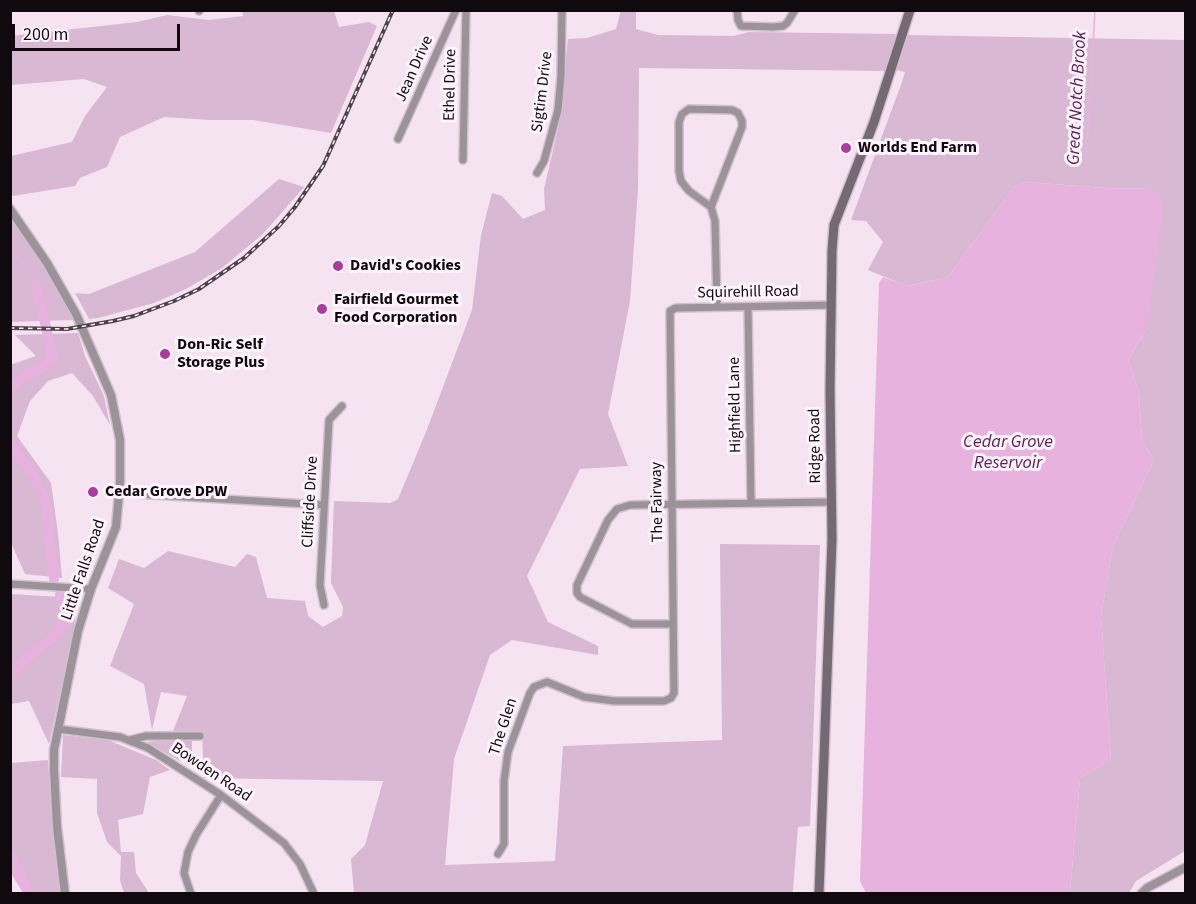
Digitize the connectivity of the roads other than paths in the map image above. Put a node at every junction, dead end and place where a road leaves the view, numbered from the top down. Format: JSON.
{"nodes":[{"id":1,"x":456,"y":10,"type":"edge"},
{"id":2,"x":466,"y":10,"type":"edge"},
{"id":3,"x":562,"y":10,"type":"edge"},
{"id":4,"x":737,"y":10,"type":"edge"},
{"id":5,"x":795,"y":10,"type":"edge"},
{"id":6,"x":910,"y":10,"type":"edge"},
{"id":7,"x":398,"y":139,"type":"dead end"},
{"id":8,"x":463,"y":160,"type":"dead end"},
{"id":9,"x":537,"y":173,"type":"dead end"},
{"id":10,"x":711,"y":207,"type":"junction"},
{"id":11,"x":10,"y":209,"type":"edge"},
{"id":12,"x":832,"y":305,"type":"junction"},
{"id":13,"x":717,"y":307,"type":"junction"},
{"id":14,"x":748,"y":307,"type":"junction"},
{"id":15,"x":669,"y":315,"type":"joint"},
{"id":16,"x":342,"y":406,"type":"dead end"},
{"id":17,"x":120,"y":493,"type":"junction"},
{"id":18,"x":832,"y":502,"type":"junction"},
{"id":19,"x":671,"y":504,"type":"junction"},
{"id":20,"x":751,"y":504,"type":"junction"},
{"id":21,"x":324,"y":505,"type":"junction"},
{"id":22,"x":10,"y":584,"type":"edge"},
{"id":23,"x":91,"y":589,"type":"junction"},
{"id":24,"x":324,"y":605,"type":"dead end"},
{"id":25,"x":673,"y":624,"type":"junction"},
{"id":26,"x":674,"y":690,"type":"joint"},
{"id":27,"x":58,"y":729,"type":"junction"},
{"id":28,"x":200,"y":736,"type":"dead end"},
{"id":29,"x":130,"y":740,"type":"junction"},
{"id":30,"x":221,"y":795,"type":"junction"},
{"id":31,"x":498,"y":854,"type":"dead end"},
{"id":32,"x":1185,"y":867,"type":"edge"},
{"id":33,"x":65,"y":894,"type":"edge"},
{"id":34,"x":191,"y":894,"type":"edge"},
{"id":35,"x":314,"y":894,"type":"edge"},
{"id":36,"x":819,"y":894,"type":"edge"},
{"id":37,"x":1141,"y":894,"type":"edge"}],
"edges":[{"from":1,"to":7,"type":"street","name":"Jean Drive"},
{"from":2,"to":8,"type":"street","name":"Ethel Drive"},
{"from":3,"to":9,"type":"street","name":"Sigtim Drive"},
{"from":4,"to":5,"type":"street"},
{"from":6,"to":12,"type":"main road","name":"Ridge Road"},
{"from":10,"to":10,"type":"street"},
{"from":10,"to":13,"type":"street"},
{"from":11,"to":17,"type":"street","name":"Little Falls Road"},
{"from":12,"to":14,"type":"street","name":"Squirehill Road"},
{"from":12,"to":18,"type":"main road","name":"Ridge Road"},
{"from":13,"to":14,"type":"street","name":"Squirehill Road"},
{"from":13,"to":15,"type":"street","name":"Squirehill Road"},
{"from":14,"to":20,"type":"street","name":"Highfield Lane"},
{"from":15,"to":19,"type":"street","name":"The Fairway"},
{"from":16,"to":21,"type":"street","name":"Cliffside Drive"},
{"from":17,"to":21,"type":"street"},
{"from":17,"to":23,"type":"street","name":"Little Falls Road"},
{"from":18,"to":20,"type":"street"},
{"from":18,"to":36,"type":"main road","name":"Ridge Road"},
{"from":19,"to":20,"type":"street"},
{"from":19,"to":25,"type":"street","name":"The Fairway"},
{"from":19,"to":25,"type":"street"},
{"from":21,"to":24,"type":"street","name":"Cliffside Drive"},
{"from":22,"to":23,"type":"street"},
{"from":23,"to":27,"type":"street","name":"Little Falls Road"},
{"from":25,"to":26,"type":"street","name":"The Fairway"},
{"from":26,"to":31,"type":"street","name":"The Glen"},
{"from":27,"to":29,"type":"street","name":"Bowden Road"},
{"from":27,"to":33,"type":"street","name":"Little Falls Road"},
{"from":28,"to":29,"type":"street"},
{"from":29,"to":30,"type":"street","name":"Bowden Road"},
{"from":30,"to":34,"type":"street"},
{"from":30,"to":35,"type":"street","name":"Bowden Road"},
{"from":32,"to":37,"type":"street"}]}
